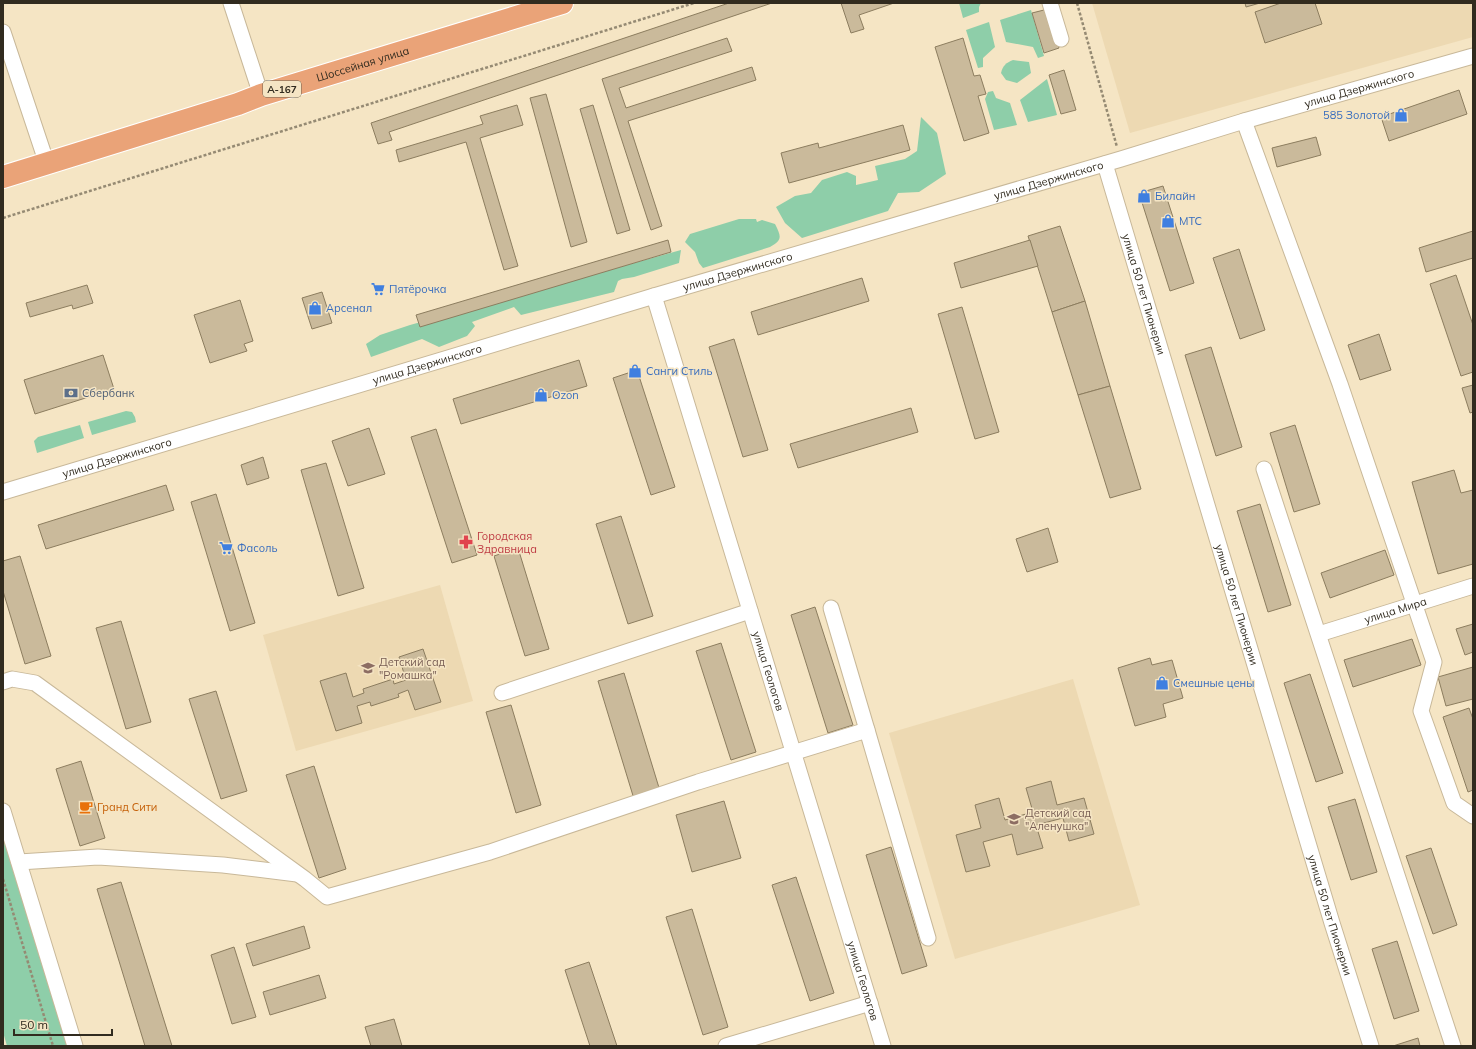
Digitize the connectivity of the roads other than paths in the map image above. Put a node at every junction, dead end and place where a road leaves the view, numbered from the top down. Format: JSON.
{"nodes":[{"id":1,"x":231,"y":3,"type":"edge"},
{"id":2,"x":1050,"y":3,"type":"edge"},
{"id":3,"x":551,"y":5,"type":"edge"},
{"id":4,"x":3,"y":32,"type":"edge"},
{"id":5,"x":1061,"y":39,"type":"dead end"},
{"id":6,"x":1473,"y":56,"type":"edge"},
{"id":7,"x":261,"y":95,"type":"junction"},
{"id":8,"x":1244,"y":121,"type":"junction"},
{"id":9,"x":47,"y":164,"type":"junction"},
{"id":10,"x":1105,"y":164,"type":"junction"},
{"id":11,"x":3,"y":178,"type":"edge"},
{"id":12,"x":654,"y":296,"type":"junction"},
{"id":13,"x":1264,"y":469,"type":"dead end"},
{"id":14,"x":3,"y":492,"type":"edge"},
{"id":15,"x":1473,"y":586,"type":"edge"},
{"id":16,"x":1415,"y":605,"type":"junction"},
{"id":17,"x":831,"y":608,"type":"dead end"},
{"id":18,"x":750,"y":611,"type":"junction"},
{"id":19,"x":1319,"y":634,"type":"junction"},
{"id":20,"x":3,"y":682,"type":"edge"},
{"id":21,"x":502,"y":693,"type":"dead end"},
{"id":22,"x":867,"y":730,"type":"junction"},
{"id":23,"x":793,"y":753,"type":"junction"},
{"id":24,"x":3,"y":811,"type":"edge"},
{"id":25,"x":1473,"y":816,"type":"edge"},
{"id":26,"x":19,"y":862,"type":"junction"},
{"id":27,"x":299,"y":874,"type":"junction"},
{"id":28,"x":928,"y":938,"type":"dead end"},
{"id":29,"x":870,"y":1003,"type":"junction"},
{"id":30,"x":75,"y":1046,"type":"edge"},
{"id":31,"x":726,"y":1046,"type":"edge"},
{"id":32,"x":883,"y":1046,"type":"edge"},
{"id":33,"x":1370,"y":1046,"type":"edge"},
{"id":34,"x":1453,"y":1046,"type":"edge"}],
"edges":[{"from":1,"to":7,"type":"street"},
{"from":2,"to":5,"type":"street"},
{"from":3,"to":7,"type":"highway","name":"Шоссейная улица","number":"А-167"},
{"from":4,"to":9,"type":"street"},
{"from":6,"to":8,"type":"street","name":"улица Дзержинского"},
{"from":7,"to":9,"type":"highway","name":"Шоссейная улица","number":"А-167"},
{"from":8,"to":10,"type":"street","name":"улица Дзержинского"},
{"from":8,"to":16,"type":"street"},
{"from":9,"to":11,"type":"highway","name":"Шоссейная улица","number":"А-167"},
{"from":10,"to":12,"type":"street","name":"улица Дзержинского"},
{"from":10,"to":33,"type":"street","name":"улица 50 лет Пионерии"},
{"from":12,"to":14,"type":"street","name":"улица Дзержинского"},
{"from":12,"to":18,"type":"street","name":"улица Геологов"},
{"from":13,"to":19,"type":"street"},
{"from":15,"to":16,"type":"street","name":"улица Мира"},
{"from":16,"to":19,"type":"street","name":"улица Мира"},
{"from":16,"to":25,"type":"street"},
{"from":17,"to":22,"type":"street"},
{"from":18,"to":21,"type":"street"},
{"from":18,"to":23,"type":"street","name":"улица Геологов"},
{"from":19,"to":34,"type":"street"},
{"from":20,"to":27,"type":"street"},
{"from":22,"to":23,"type":"street"},
{"from":22,"to":28,"type":"street"},
{"from":23,"to":27,"type":"street"},
{"from":23,"to":29,"type":"street","name":"улица Геологов"},
{"from":24,"to":26,"type":"street"},
{"from":26,"to":27,"type":"street"},
{"from":26,"to":30,"type":"street"},
{"from":29,"to":31,"type":"street"},
{"from":29,"to":32,"type":"street","name":"улица Геологов"}]}
